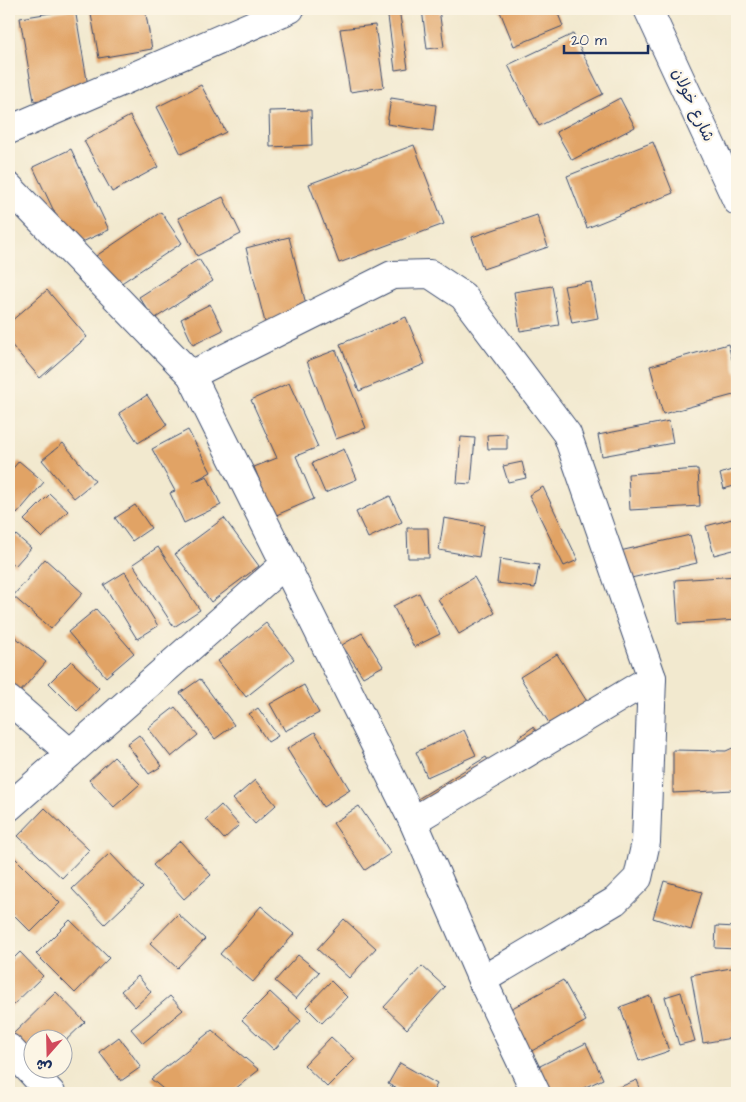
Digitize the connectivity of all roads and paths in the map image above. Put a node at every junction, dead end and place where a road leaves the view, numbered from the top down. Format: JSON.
{"nodes":[{"id":1,"x":290,"y":9,"type":"edge"},
{"id":2,"x":648,"y":9,"type":"edge"},
{"id":3,"x":9,"y":130,"type":"edge"},
{"id":4,"x":9,"y":187,"type":"edge"},
{"id":5,"x":737,"y":201,"type":"edge"},
{"id":6,"x":191,"y":375,"type":"junction"},
{"id":7,"x":285,"y":564,"type":"junction"},
{"id":8,"x":652,"y":678,"type":"junction"},
{"id":9,"x":9,"y":700,"type":"edge"},
{"id":10,"x":70,"y":753,"type":"junction"},
{"id":11,"x":9,"y":807,"type":"edge"},
{"id":12,"x":413,"y":821,"type":"junction"},
{"id":13,"x":482,"y":980,"type":"junction"},
{"id":14,"x":9,"y":1048,"type":"edge"},
{"id":15,"x":51,"y":1093,"type":"edge"},
{"id":16,"x":536,"y":1093,"type":"edge"}],
"edges":[{"from":1,"to":3,"type":"street"},
{"from":2,"to":5,"type":"street","name":"شارع خولان"},
{"from":4,"to":6,"type":"street"},
{"from":6,"to":7,"type":"street"},
{"from":6,"to":8,"type":"street"},
{"from":7,"to":10,"type":"street"},
{"from":7,"to":12,"type":"street"},
{"from":8,"to":12,"type":"street"},
{"from":8,"to":13,"type":"street"},
{"from":9,"to":10,"type":"street"},
{"from":10,"to":11,"type":"street"},
{"from":12,"to":13,"type":"street"},
{"from":13,"to":16,"type":"street"},
{"from":14,"to":15,"type":"street"}]}
